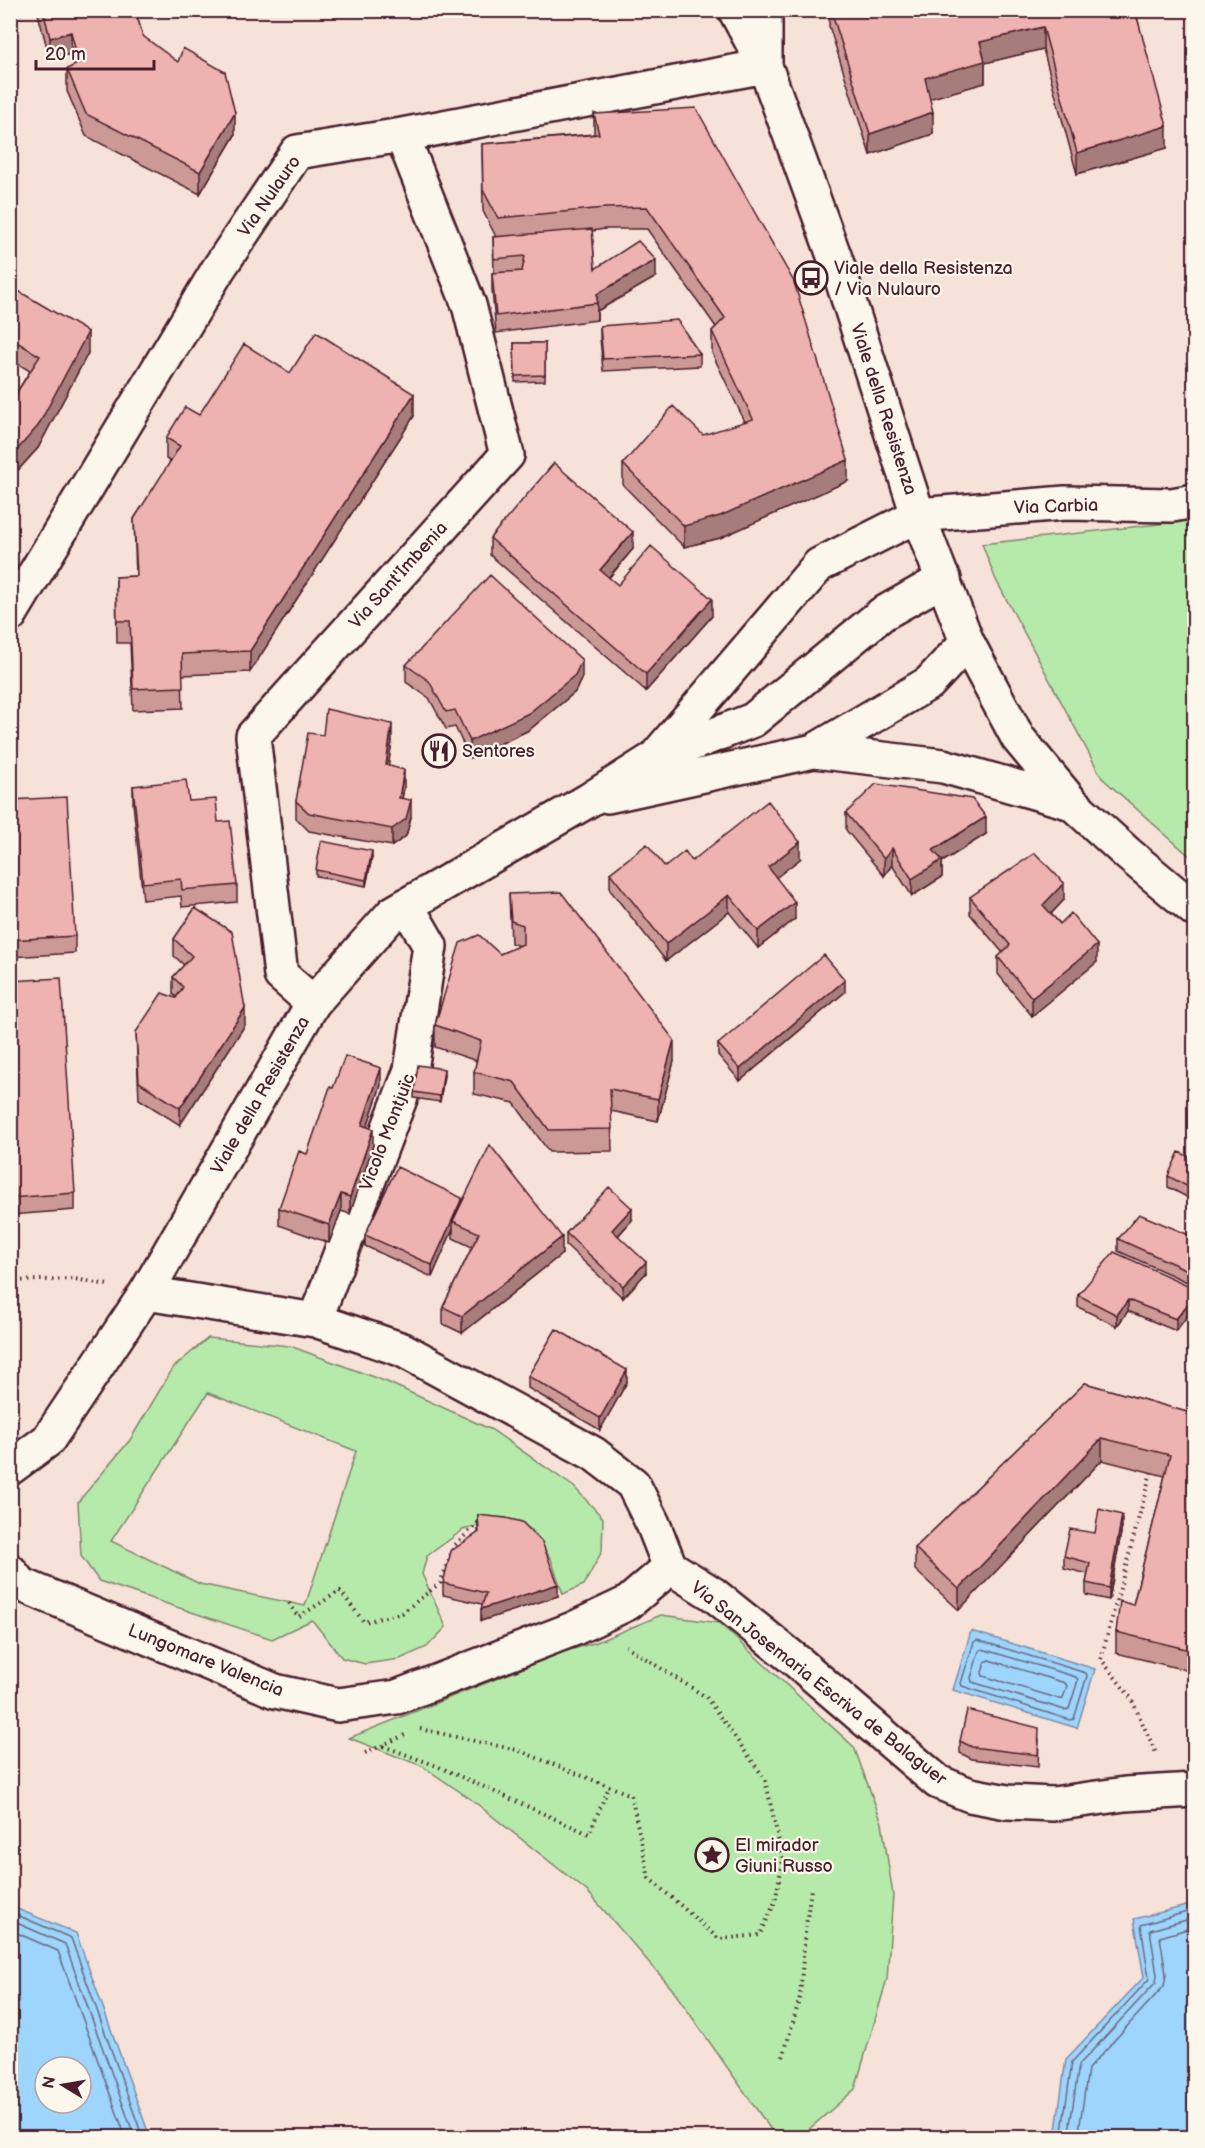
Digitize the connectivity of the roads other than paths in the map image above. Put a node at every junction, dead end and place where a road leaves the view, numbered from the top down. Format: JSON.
{"nodes":[{"id":1,"x":735,"y":10,"type":"edge"},
{"id":2,"x":765,"y":10,"type":"edge"},
{"id":3,"x":765,"y":66,"type":"junction"},
{"id":4,"x":402,"y":135,"type":"junction"},
{"id":5,"x":1194,"y":501,"type":"edge"},
{"id":6,"x":918,"y":515,"type":"junction"},
{"id":7,"x":944,"y":579,"type":"junction"},
{"id":8,"x":10,"y":615,"type":"edge"},
{"id":9,"x":968,"y":642,"type":"junction"},
{"id":10,"x":814,"y":751,"type":"junction"},
{"id":11,"x":655,"y":758,"type":"junction"},
{"id":12,"x":589,"y":800,"type":"junction"},
{"id":13,"x":1072,"y":802,"type":"junction"},
{"id":14,"x":407,"y":906,"type":"junction"},
{"id":15,"x":1194,"y":909,"type":"edge"},
{"id":16,"x":313,"y":1003,"type":"junction"},
{"id":17,"x":146,"y":1293,"type":"junction"},
{"id":18,"x":315,"y":1320,"type":"junction"},
{"id":19,"x":10,"y":1468,"type":"edge"},
{"id":20,"x":670,"y":1567,"type":"junction"},
{"id":21,"x":10,"y":1571,"type":"edge"},
{"id":22,"x":1187,"y":1790,"type":"edge"}],
"edges":[{"from":1,"to":3,"type":"street","name":"Viale della Resistenza"},
{"from":2,"to":3,"type":"street","name":"Viale della Resistenza"},
{"from":3,"to":4,"type":"street","name":"Via Nulauro"},
{"from":3,"to":6,"type":"street","name":"Viale della Resistenza"},
{"from":4,"to":8,"type":"street","name":"Via Nulauro"},
{"from":4,"to":16,"type":"street","name":"Via Sant'Imbenia"},
{"from":5,"to":6,"type":"street","name":"Via Carbia"},
{"from":6,"to":7,"type":"street","name":"Viale della Resistenza"},
{"from":6,"to":11,"type":"street","name":"Viale della Resistenza"},
{"from":7,"to":9,"type":"street","name":"Viale della Resistenza"},
{"from":7,"to":11,"type":"street","name":"Viale della Resistenza"},
{"from":9,"to":10,"type":"street","name":"Viale della Resistenza"},
{"from":9,"to":13,"type":"street","name":"Viale della Resistenza"},
{"from":10,"to":12,"type":"street","name":"Viale della Resistenza"},
{"from":10,"to":13,"type":"street","name":"Viale della Resistenza"},
{"from":11,"to":12,"type":"street","name":"Viale della Resistenza"},
{"from":12,"to":14,"type":"street","name":"Viale della Resistenza"},
{"from":13,"to":15,"type":"street"},
{"from":14,"to":16,"type":"street","name":"Viale della Resistenza"},
{"from":14,"to":18,"type":"street","name":"Vicolo Montjuïc"},
{"from":16,"to":17,"type":"street","name":"Viale della Resistenza"},
{"from":17,"to":18,"type":"street"},
{"from":17,"to":19,"type":"street","name":"Viale della Resistenza"},
{"from":18,"to":20,"type":"street"},
{"from":20,"to":21,"type":"street","name":"Lungomare Valencia"},
{"from":20,"to":22,"type":"street","name":"Via San Josemaria Escriva de Balaguer"}]}
